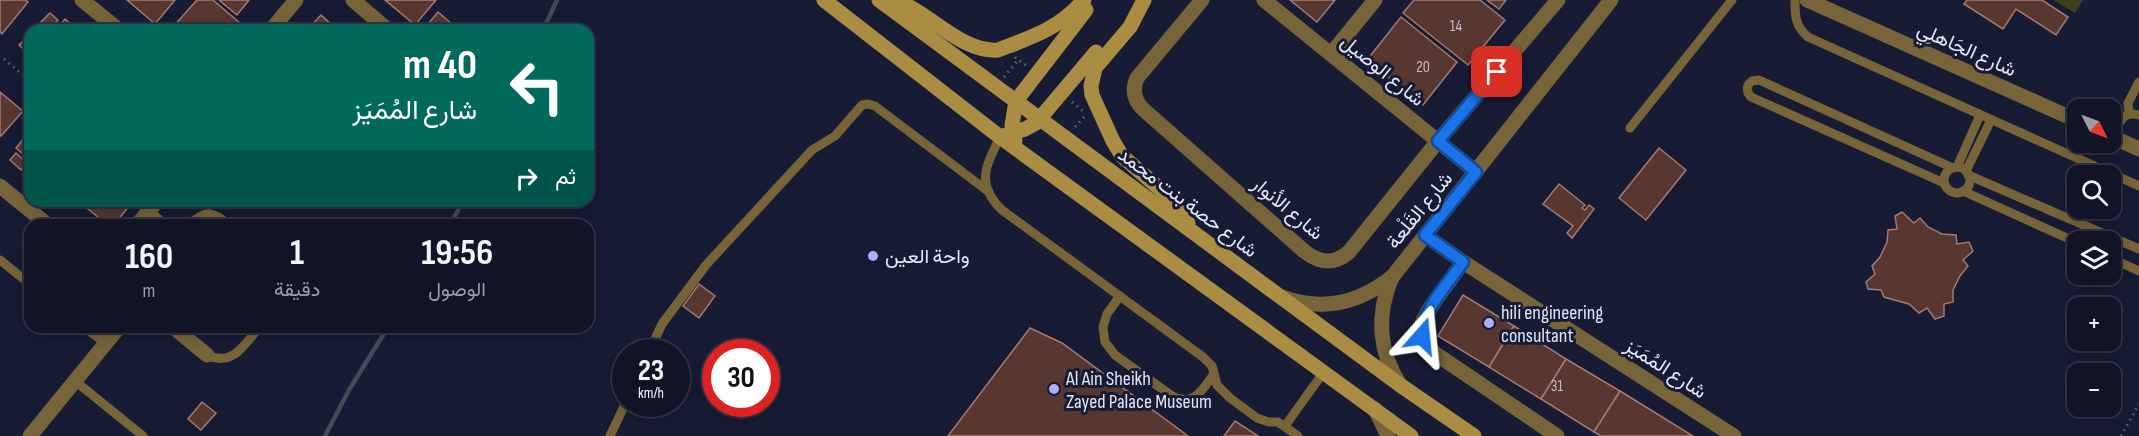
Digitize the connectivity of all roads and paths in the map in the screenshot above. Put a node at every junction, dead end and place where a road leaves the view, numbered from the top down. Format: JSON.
{"nodes":[{"id":1,"x":82,"y":0,"type":"edge"},
{"id":2,"x":296,"y":0,"type":"edge"},
{"id":3,"x":352,"y":0,"type":"edge"},
{"id":4,"x":824,"y":0,"type":"edge"},
{"id":5,"x":879,"y":0,"type":"edge"},
{"id":6,"x":894,"y":0,"type":"edge"},
{"id":7,"x":1084,"y":0,"type":"edge"},
{"id":8,"x":1094,"y":0,"type":"edge"},
{"id":9,"x":1143,"y":0,"type":"edge"},
{"id":10,"x":1202,"y":0,"type":"edge"},
{"id":11,"x":1264,"y":0,"type":"edge"},
{"id":12,"x":1375,"y":0,"type":"edge"},
{"id":13,"x":1558,"y":0,"type":"edge"},
{"id":14,"x":1611,"y":0,"type":"edge"},
{"id":15,"x":1732,"y":0,"type":"edge"},
{"id":16,"x":1795,"y":0,"type":"edge"},
{"id":17,"x":1807,"y":0,"type":"edge"},
{"id":18,"x":112,"y":24,"type":"edge"},
{"id":19,"x":275,"y":24,"type":"edge"},
{"id":20,"x":381,"y":24,"type":"edge"},
{"id":21,"x":1331,"y":54,"type":"junction"},
{"id":22,"x":4,"y":59,"type":"dead end"},
{"id":23,"x":24,"y":76,"type":"edge"},
{"id":24,"x":2139,"y":82,"type":"edge"},
{"id":25,"x":1016,"y":100,"type":"junction"},
{"id":26,"x":1827,"y":111,"type":"junction"},
{"id":27,"x":2134,"y":114,"type":"edge"},
{"id":28,"x":1980,"y":115,"type":"junction"},
{"id":29,"x":2067,"y":116,"type":"edge"},
{"id":30,"x":1040,"y":118,"type":"junction"},
{"id":31,"x":1991,"y":120,"type":"junction"},
{"id":32,"x":1630,"y":128,"type":"dead end"},
{"id":33,"x":1820,"y":128,"type":"junction"},
{"id":34,"x":1006,"y":135,"type":"junction"},
{"id":35,"x":1438,"y":141,"type":"junction"},
{"id":36,"x":2121,"y":141,"type":"edge"},
{"id":37,"x":2139,"y":149,"type":"edge"},
{"id":38,"x":1961,"y":170,"type":"junction"},
{"id":39,"x":1476,"y":172,"type":"junction"},
{"id":40,"x":1944,"y":183,"type":"junction"},
{"id":41,"x":0,"y":186,"type":"edge"},
{"id":42,"x":2139,"y":186,"type":"edge"},
{"id":43,"x":1963,"y":191,"type":"junction"},
{"id":44,"x":989,"y":192,"type":"junction"},
{"id":45,"x":24,"y":206,"type":"edge"},
{"id":46,"x":26,"y":207,"type":"edge"},
{"id":47,"x":152,"y":207,"type":"edge"},
{"id":48,"x":41,"y":219,"type":"edge"},
{"id":49,"x":142,"y":219,"type":"edge"},
{"id":50,"x":196,"y":219,"type":"edge"},
{"id":51,"x":222,"y":219,"type":"edge"},
{"id":52,"x":1192,"y":231,"type":"junction"},
{"id":53,"x":2088,"y":231,"type":"edge"},
{"id":54,"x":1425,"y":235,"type":"junction"},
{"id":55,"x":2067,"y":238,"type":"edge"},
{"id":56,"x":2121,"y":244,"type":"edge"},
{"id":57,"x":2139,"y":249,"type":"edge"},
{"id":58,"x":0,"y":260,"type":"edge"},
{"id":59,"x":1463,"y":262,"type":"junction"},
{"id":60,"x":2121,"y":263,"type":"edge"},
{"id":61,"x":2139,"y":271,"type":"edge"},
{"id":62,"x":1393,"y":276,"type":"junction"},
{"id":63,"x":24,"y":279,"type":"edge"},
{"id":64,"x":1120,"y":296,"type":"junction"},
{"id":65,"x":1278,"y":296,"type":"junction"},
{"id":66,"x":92,"y":333,"type":"edge"},
{"id":67,"x":115,"y":333,"type":"edge"},
{"id":68,"x":180,"y":333,"type":"edge"},
{"id":69,"x":254,"y":333,"type":"edge"},
{"id":70,"x":655,"y":339,"type":"edge"},
{"id":71,"x":106,"y":344,"type":"junction"},
{"id":72,"x":207,"y":355,"type":"joint"},
{"id":73,"x":1323,"y":373,"type":"junction"},
{"id":74,"x":1214,"y":374,"type":"junction"},
{"id":75,"x":75,"y":381,"type":"junction"},
{"id":76,"x":1400,"y":385,"type":"junction"},
{"id":77,"x":2139,"y":404,"type":"edge"},
{"id":78,"x":1375,"y":409,"type":"junction"},
{"id":79,"x":619,"y":417,"type":"edge"},
{"id":80,"x":1285,"y":426,"type":"junction"},
{"id":81,"x":30,"y":436,"type":"edge"},
{"id":82,"x":143,"y":436,"type":"edge"},
{"id":83,"x":610,"y":436,"type":"edge"},
{"id":84,"x":1298,"y":436,"type":"edge"},
{"id":85,"x":1388,"y":436,"type":"edge"},
{"id":86,"x":1412,"y":436,"type":"edge"},
{"id":87,"x":1474,"y":436,"type":"edge"},
{"id":88,"x":1557,"y":436,"type":"edge"},
{"id":89,"x":1734,"y":436,"type":"edge"},
{"id":90,"x":2121,"y":436,"type":"edge"}],
"edges":[{"from":1,"to":18,"type":"street"},
{"from":2,"to":19,"type":"street"},
{"from":3,"to":20,"type":"street"},
{"from":4,"to":34,"type":"main road"},
{"from":5,"to":25,"type":"main road","name":"شارع حصة بنت محمد"},
{"from":6,"to":7,"type":"main road"},
{"from":8,"to":25,"type":"main road"},
{"from":9,"to":30,"type":"main road"},
{"from":9,"to":52,"type":"main road"},
{"from":10,"to":35,"type":"street","name":"شارع الأنوار"},
{"from":11,"to":21,"type":"street","name":"شارع الوصيل"},
{"from":12,"to":21,"type":"street"},
{"from":13,"to":35,"type":"street","name":"شارع الأنوار"},
{"from":14,"to":39,"type":"street","name":"شارع القَلْعة"},
{"from":15,"to":32,"type":"lane"},
{"from":16,"to":28,"type":"lane"},
{"from":17,"to":29,"type":"street","name":"شارع الجَاهلِي"},
{"from":21,"to":35,"type":"street","name":"شارع الوصيل"},
{"from":22,"to":23,"type":"path"},
{"from":24,"to":27,"type":"lane"},
{"from":25,"to":30,"type":"main road","name":"شارع حصة بنت محمد"},
{"from":25,"to":34,"type":"main road"},
{"from":26,"to":33,"type":"lane"},
{"from":26,"to":33,"type":"lane"},
{"from":26,"to":38,"type":"lane"},
{"from":28,"to":31,"type":"lane"},
{"from":28,"to":38,"type":"lane"},
{"from":30,"to":34,"type":"main road"},
{"from":30,"to":52,"type":"main road","name":"شارع حصة بنت محمد"},
{"from":31,"to":38,"type":"lane"},
{"from":31,"to":42,"type":"lane"},
{"from":33,"to":40,"type":"lane"},
{"from":34,"to":44,"type":"lane"},
{"from":34,"to":73,"type":"main road"},
{"from":35,"to":39,"type":"street","name":"شارع الوصيل"},
{"from":36,"to":37,"type":"street"},
{"from":38,"to":40,"type":"lane"},
{"from":38,"to":43,"type":"lane"},
{"from":38,"to":53,"type":"lane"},
{"from":39,"to":54,"type":"street","name":"شارع القَلْعة"},
{"from":40,"to":43,"type":"lane"},
{"from":41,"to":45,"type":"street"},
{"from":43,"to":55,"type":"lane"},
{"from":44,"to":64,"type":"lane"},
{"from":44,"to":70,"type":"lane"},
{"from":46,"to":48,"type":"street"},
{"from":47,"to":49,"type":"street"},
{"from":50,"to":51,"type":"lane"},
{"from":52,"to":65,"type":"main road","name":"شارع حصة بنت محمد"},
{"from":54,"to":59,"type":"street","name":"شارع المُمَيَز"},
{"from":54,"to":62,"type":"street","name":"شارع القَلْعة"},
{"from":56,"to":57,"type":"lane"},
{"from":58,"to":63,"type":"lane"},
{"from":59,"to":88,"type":"street"},
{"from":59,"to":89,"type":"street","name":"شارع المُمَيَز"},
{"from":60,"to":61,"type":"lane"},
{"from":62,"to":65,"type":"street","name":"شارع القَلْعة"},
{"from":62,"to":76,"type":"street","name":"شارع القَلْعة"},
{"from":64,"to":74,"type":"lane"},
{"from":64,"to":74,"type":"lane"},
{"from":65,"to":76,"type":"main road","name":"شارع حصة بنت محمد"},
{"from":66,"to":71,"type":"lane"},
{"from":67,"to":71,"type":"street"},
{"from":68,"to":72,"type":"street"},
{"from":69,"to":72,"type":"lane"},
{"from":71,"to":75,"type":"street"},
{"from":73,"to":78,"type":"main road"},
{"from":73,"to":80,"type":"lane"},
{"from":74,"to":80,"type":"lane"},
{"from":75,"to":81,"type":"street"},
{"from":75,"to":82,"type":"lane"},
{"from":76,"to":87,"type":"main road","name":"شارع حصة بنت محمد"},
{"from":77,"to":90,"type":"path"},
{"from":78,"to":85,"type":"street"},
{"from":78,"to":86,"type":"main road"},
{"from":79,"to":83,"type":"lane"},
{"from":80,"to":84,"type":"lane"}]}
